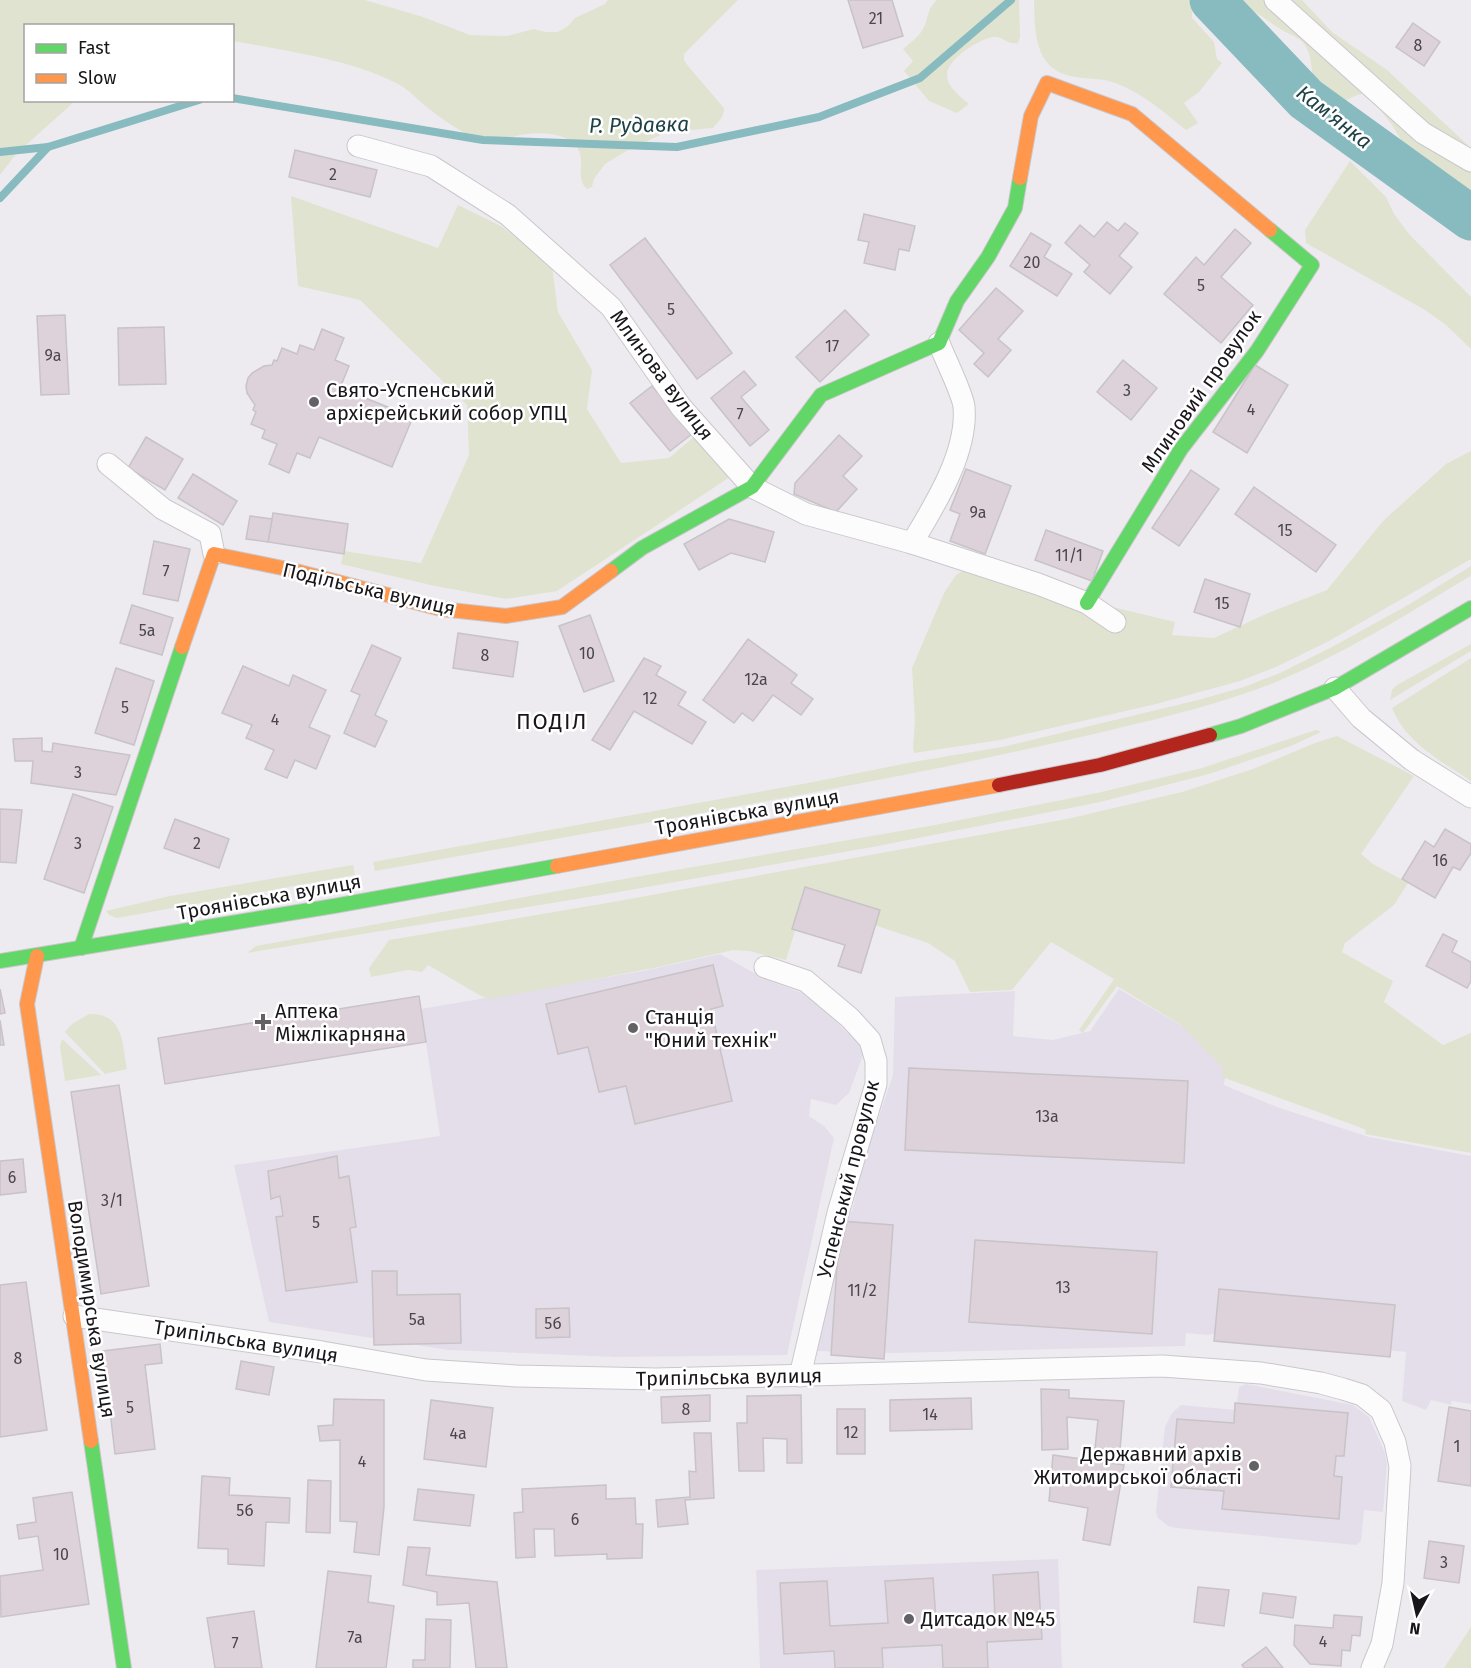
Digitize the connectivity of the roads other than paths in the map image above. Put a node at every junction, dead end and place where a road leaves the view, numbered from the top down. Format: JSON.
{"nodes":[{"id":1,"x":1275,"y":0,"type":"edge"},
{"id":2,"x":358,"y":146,"type":"dead end"},
{"id":3,"x":1471,"y":161,"type":"edge"},
{"id":4,"x":939,"y":343,"type":"junction"},
{"id":5,"x":108,"y":464,"type":"dead end"},
{"id":6,"x":752,"y":487,"type":"junction"},
{"id":7,"x":912,"y":543,"type":"junction"},
{"id":8,"x":214,"y":554,"type":"junction"},
{"id":9,"x":1087,"y":603,"type":"junction"},
{"id":10,"x":1471,"y":608,"type":"edge"},
{"id":11,"x":1115,"y":622,"type":"dead end"},
{"id":12,"x":1335,"y":688,"type":"junction"},
{"id":13,"x":1471,"y":797,"type":"edge"},
{"id":14,"x":81,"y":948,"type":"junction"},
{"id":15,"x":37,"y":956,"type":"junction"},
{"id":16,"x":0,"y":961,"type":"edge"},
{"id":17,"x":765,"y":967,"type":"dead end"},
{"id":18,"x":74,"y":1316,"type":"junction"},
{"id":19,"x":800,"y":1376,"type":"junction"},
{"id":20,"x":124,"y":1668,"type":"edge"},
{"id":21,"x":1372,"y":1668,"type":"edge"}],
"edges":[{"from":1,"to":3,"type":"street"},
{"from":2,"to":6,"type":"street","name":"Млинова вулиця"},
{"from":4,"to":6,"type":"street","name":"Подільська вулиця"},
{"from":4,"to":7,"type":"street"},
{"from":4,"to":9,"type":"street","name":"Млиновий провулок"},
{"from":5,"to":8,"type":"street"},
{"from":6,"to":7,"type":"street","name":"Млинова вулиця"},
{"from":6,"to":8,"type":"street","name":"Подільська вулиця"},
{"from":7,"to":9,"type":"street","name":"Млинова вулиця"},
{"from":8,"to":14,"type":"street"},
{"from":9,"to":11,"type":"street","name":"Млинова вулиця"},
{"from":10,"to":12,"type":"street","name":"Троянівська вулиця"},
{"from":12,"to":13,"type":"street"},
{"from":12,"to":14,"type":"street","name":"Троянівська вулиця"},
{"from":14,"to":15,"type":"street","name":"Троянівська вулиця"},
{"from":15,"to":16,"type":"street","name":"Троянівська вулиця"},
{"from":15,"to":18,"type":"street","name":"Володимирська вулиця"},
{"from":17,"to":19,"type":"street","name":"Успенський провулок"},
{"from":18,"to":19,"type":"street","name":"Трипільська вулиця"},
{"from":18,"to":20,"type":"street","name":"Володимирська вулиця"},
{"from":19,"to":21,"type":"street","name":"Трипільська вулиця"}]}
